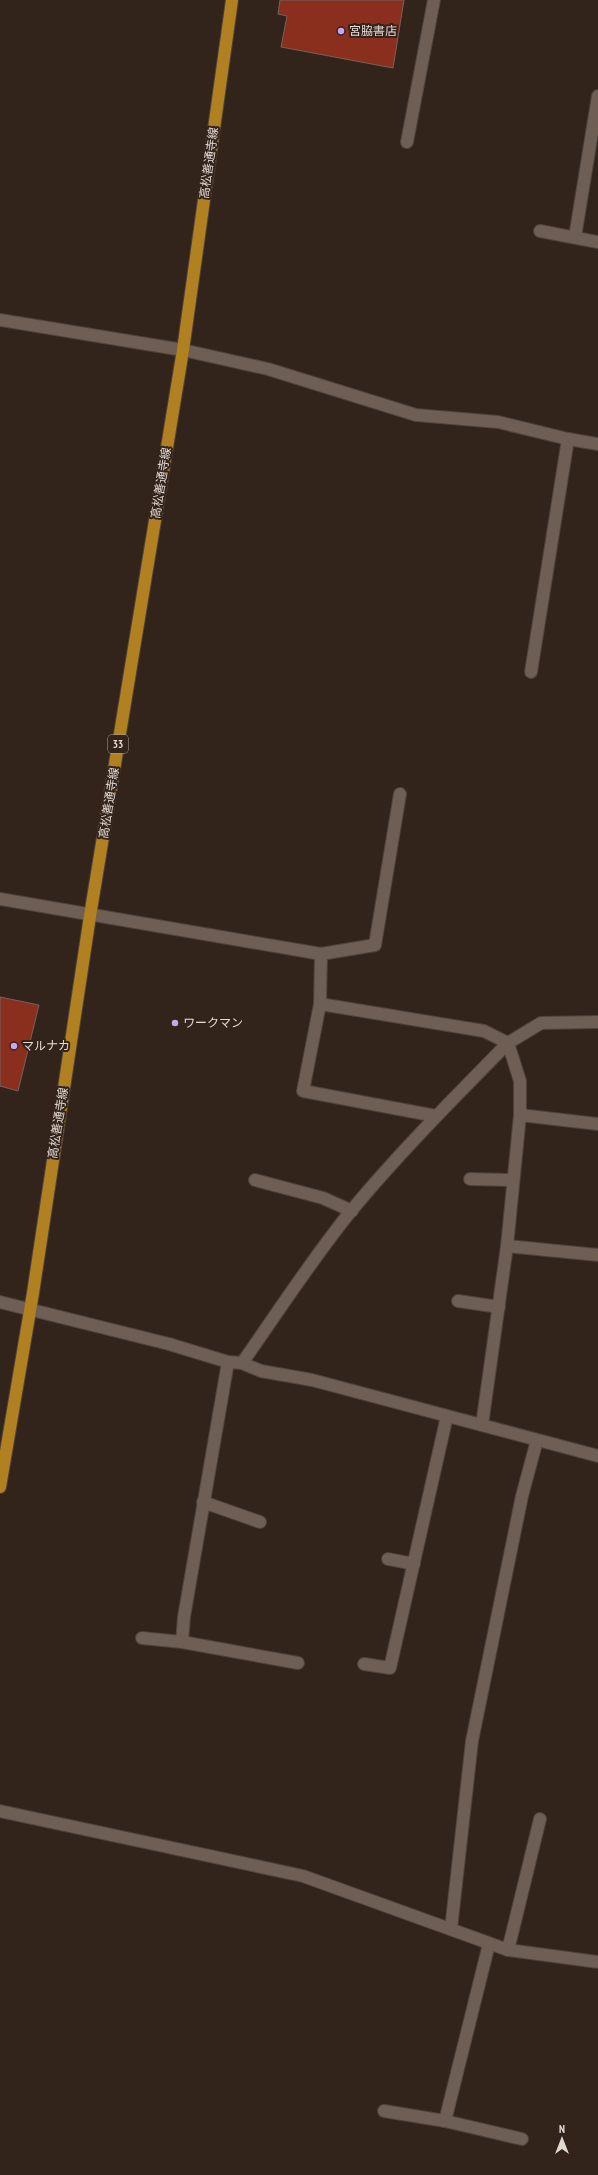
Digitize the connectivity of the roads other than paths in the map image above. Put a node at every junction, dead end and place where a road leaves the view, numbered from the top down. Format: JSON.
{"nodes":[{"id":1,"x":232,"y":0,"type":"edge"},
{"id":2,"x":434,"y":0,"type":"edge"},
{"id":3,"x":598,"y":96,"type":"edge"},
{"id":4,"x":407,"y":142,"type":"dead end"},
{"id":5,"x":540,"y":231,"type":"dead end"},
{"id":6,"x":575,"y":237,"type":"junction"},
{"id":7,"x":598,"y":242,"type":"edge"},
{"id":8,"x":0,"y":320,"type":"edge"},
{"id":9,"x":183,"y":350,"type":"junction"},
{"id":10,"x":568,"y":439,"type":"junction"},
{"id":11,"x":598,"y":444,"type":"edge"},
{"id":12,"x":531,"y":672,"type":"dead end"},
{"id":13,"x":400,"y":794,"type":"dead end"},
{"id":14,"x":0,"y":899,"type":"edge"},
{"id":15,"x":90,"y":916,"type":"junction"},
{"id":16,"x":321,"y":954,"type":"junction"},
{"id":17,"x":320,"y":1004,"type":"junction"},
{"id":18,"x":598,"y":1022,"type":"edge"},
{"id":19,"x":508,"y":1042,"type":"junction"},
{"id":20,"x":520,"y":1114,"type":"junction"},
{"id":21,"x":436,"y":1116,"type":"junction"},
{"id":22,"x":598,"y":1124,"type":"edge"},
{"id":23,"x":470,"y":1179,"type":"dead end"},
{"id":24,"x":255,"y":1180,"type":"dead end"},
{"id":25,"x":512,"y":1180,"type":"junction"},
{"id":26,"x":352,"y":1210,"type":"junction"},
{"id":27,"x":507,"y":1246,"type":"junction"},
{"id":28,"x":598,"y":1255,"type":"edge"},
{"id":29,"x":458,"y":1301,"type":"dead end"},
{"id":30,"x":0,"y":1302,"type":"edge"},
{"id":31,"x":499,"y":1306,"type":"junction"},
{"id":32,"x":30,"y":1308,"type":"junction"},
{"id":33,"x":228,"y":1362,"type":"junction"},
{"id":34,"x":242,"y":1363,"type":"junction"},
{"id":35,"x":447,"y":1416,"type":"junction"},
{"id":36,"x":482,"y":1426,"type":"junction"},
{"id":37,"x":537,"y":1440,"type":"junction"},
{"id":38,"x":598,"y":1456,"type":"edge"},
{"id":39,"x":0,"y":1487,"type":"edge"},
{"id":40,"x":204,"y":1502,"type":"junction"},
{"id":41,"x":260,"y":1522,"type":"dead end"},
{"id":42,"x":388,"y":1559,"type":"dead end"},
{"id":43,"x":414,"y":1564,"type":"junction"},
{"id":44,"x":142,"y":1638,"type":"dead end"},
{"id":45,"x":182,"y":1642,"type":"junction"},
{"id":46,"x":298,"y":1664,"type":"dead end"},
{"id":47,"x":364,"y":1664,"type":"dead end"},
{"id":48,"x":0,"y":1811,"type":"edge"},
{"id":49,"x":540,"y":1819,"type":"dead end"},
{"id":50,"x":451,"y":1929,"type":"junction"},
{"id":51,"x":489,"y":1944,"type":"junction"},
{"id":52,"x":508,"y":1950,"type":"junction"},
{"id":53,"x":598,"y":1962,"type":"edge"},
{"id":54,"x":384,"y":2111,"type":"dead end"},
{"id":55,"x":444,"y":2120,"type":"junction"},
{"id":56,"x":522,"y":2139,"type":"dead end"}],
"edges":[{"from":1,"to":9,"type":"main road","name":"高松善通寺線","number":"33"},
{"from":2,"to":4,"type":"street"},
{"from":3,"to":6,"type":"street"},
{"from":5,"to":6,"type":"street"},
{"from":6,"to":7,"type":"street"},
{"from":8,"to":9,"type":"street"},
{"from":9,"to":10,"type":"street"},
{"from":9,"to":15,"type":"main road","name":"高松善通寺線","number":"33"},
{"from":10,"to":11,"type":"street"},
{"from":10,"to":12,"type":"street"},
{"from":13,"to":16,"type":"street"},
{"from":14,"to":15,"type":"street"},
{"from":15,"to":16,"type":"street"},
{"from":15,"to":32,"type":"main road","name":"高松善通寺線","number":"33"},
{"from":16,"to":17,"type":"street"},
{"from":17,"to":19,"type":"street"},
{"from":17,"to":21,"type":"street"},
{"from":18,"to":19,"type":"street"},
{"from":19,"to":20,"type":"street"},
{"from":19,"to":21,"type":"street"},
{"from":20,"to":22,"type":"street"},
{"from":20,"to":25,"type":"street"},
{"from":21,"to":26,"type":"street"},
{"from":23,"to":25,"type":"street"},
{"from":24,"to":26,"type":"street"},
{"from":25,"to":27,"type":"street"},
{"from":26,"to":34,"type":"street"},
{"from":27,"to":28,"type":"street"},
{"from":27,"to":31,"type":"street"},
{"from":29,"to":31,"type":"street"},
{"from":30,"to":32,"type":"street"},
{"from":31,"to":36,"type":"street"},
{"from":32,"to":33,"type":"street"},
{"from":32,"to":39,"type":"main road","name":"高松善通寺線","number":"33"},
{"from":33,"to":34,"type":"street"},
{"from":33,"to":40,"type":"street"},
{"from":34,"to":35,"type":"street"},
{"from":35,"to":36,"type":"street"},
{"from":35,"to":43,"type":"street"},
{"from":36,"to":37,"type":"street"},
{"from":37,"to":38,"type":"street"},
{"from":37,"to":50,"type":"street"},
{"from":40,"to":41,"type":"street"},
{"from":40,"to":45,"type":"street"},
{"from":42,"to":43,"type":"street"},
{"from":43,"to":47,"type":"street"},
{"from":44,"to":45,"type":"street"},
{"from":45,"to":46,"type":"street"},
{"from":48,"to":50,"type":"street"},
{"from":49,"to":52,"type":"street"},
{"from":50,"to":51,"type":"street"},
{"from":51,"to":52,"type":"street"},
{"from":51,"to":55,"type":"street"},
{"from":52,"to":53,"type":"street"},
{"from":54,"to":55,"type":"street"},
{"from":55,"to":56,"type":"street"}]}
